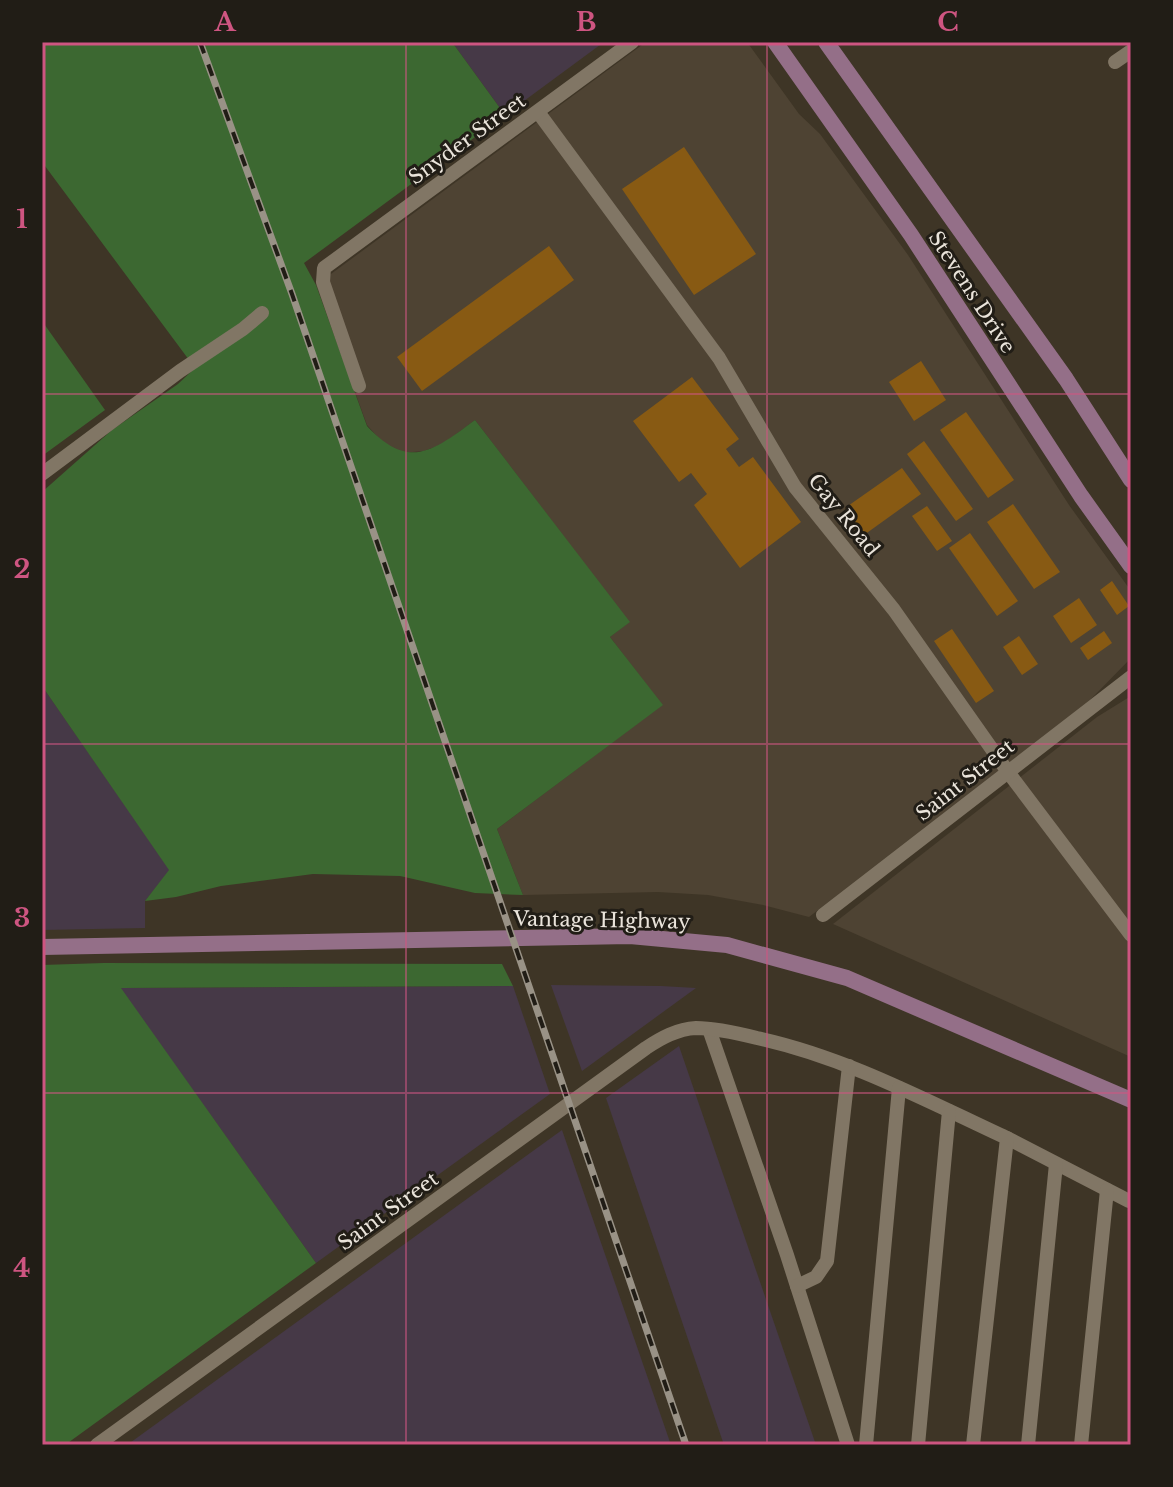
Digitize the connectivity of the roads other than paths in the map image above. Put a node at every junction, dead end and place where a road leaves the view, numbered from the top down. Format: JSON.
{"nodes":[{"id":1,"x":632,"y":42,"type":"edge"},
{"id":2,"x":775,"y":42,"type":"edge"},
{"id":3,"x":826,"y":42,"type":"edge"},
{"id":4,"x":1131,"y":51,"type":"edge"},
{"id":5,"x":1115,"y":62,"type":"dead end"},
{"id":6,"x":538,"y":112,"type":"junction"},
{"id":7,"x":262,"y":313,"type":"dead end"},
{"id":8,"x":359,"y":386,"type":"dead end"},
{"id":9,"x":42,"y":474,"type":"edge"},
{"id":10,"x":1131,"y":480,"type":"edge"},
{"id":11,"x":1131,"y":566,"type":"edge"},
{"id":12,"x":1131,"y":677,"type":"edge"},
{"id":13,"x":1008,"y":772,"type":"junction"},
{"id":14,"x":823,"y":915,"type":"dead end"},
{"id":15,"x":1131,"y":935,"type":"edge"},
{"id":16,"x":42,"y":947,"type":"edge"},
{"id":17,"x":709,"y":1029,"type":"junction"},
{"id":18,"x":849,"y":1066,"type":"junction"},
{"id":19,"x":899,"y":1088,"type":"junction"},
{"id":20,"x":1131,"y":1100,"type":"edge"},
{"id":21,"x":949,"y":1111,"type":"junction"},
{"id":22,"x":1007,"y":1138,"type":"junction"},
{"id":23,"x":1056,"y":1164,"type":"junction"},
{"id":24,"x":1107,"y":1190,"type":"junction"},
{"id":25,"x":1129,"y":1201,"type":"edge"},
{"id":26,"x":797,"y":1286,"type":"junction"},
{"id":27,"x":97,"y":1445,"type":"edge"},
{"id":28,"x":848,"y":1445,"type":"edge"},
{"id":29,"x":866,"y":1445,"type":"edge"},
{"id":30,"x":918,"y":1445,"type":"edge"},
{"id":31,"x":973,"y":1445,"type":"edge"},
{"id":32,"x":1028,"y":1445,"type":"edge"},
{"id":33,"x":1081,"y":1445,"type":"edge"}],
"edges":[{"from":1,"to":6,"type":"street","name":"Snyder Street"},
{"from":2,"to":11,"type":"main road","name":"Stevens Drive"},
{"from":3,"to":10,"type":"main road","name":"Stevens Drive"},
{"from":4,"to":5,"type":"street"},
{"from":6,"to":8,"type":"street","name":"Snyder Street"},
{"from":6,"to":13,"type":"street","name":"Gay Road"},
{"from":7,"to":9,"type":"street"},
{"from":12,"to":13,"type":"street","name":"Saint Street"},
{"from":13,"to":14,"type":"street","name":"Saint Street"},
{"from":13,"to":15,"type":"street","name":"Gay Road"},
{"from":16,"to":20,"type":"main road","name":"Vantage Highway"},
{"from":17,"to":18,"type":"street"},
{"from":17,"to":26,"type":"street"},
{"from":17,"to":27,"type":"street","name":"Saint Street"},
{"from":18,"to":19,"type":"street"},
{"from":18,"to":26,"type":"street"},
{"from":19,"to":21,"type":"street"},
{"from":19,"to":29,"type":"street"},
{"from":21,"to":22,"type":"street"},
{"from":21,"to":30,"type":"street"},
{"from":22,"to":23,"type":"street"},
{"from":22,"to":31,"type":"street"},
{"from":23,"to":24,"type":"street"},
{"from":23,"to":32,"type":"street"},
{"from":24,"to":25,"type":"street"},
{"from":24,"to":33,"type":"street"},
{"from":26,"to":28,"type":"street"}]}
